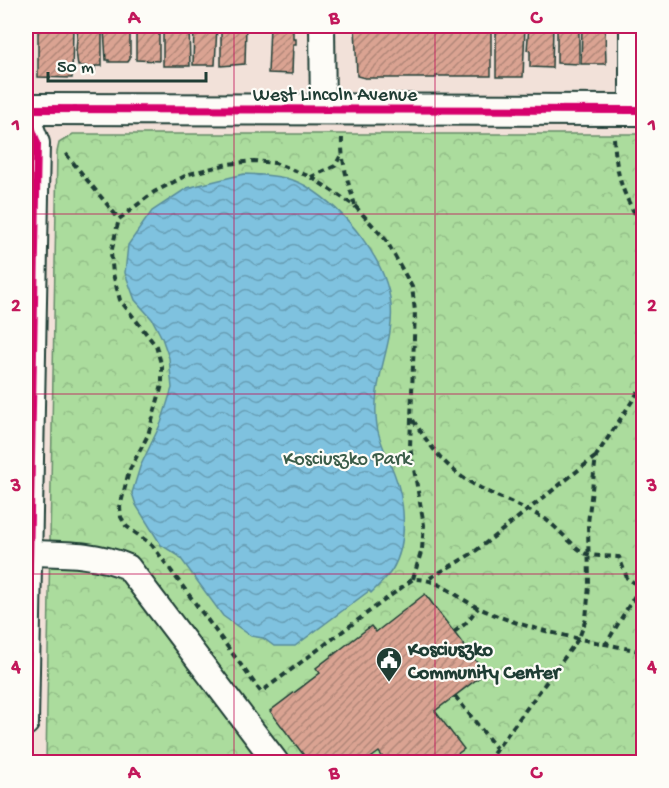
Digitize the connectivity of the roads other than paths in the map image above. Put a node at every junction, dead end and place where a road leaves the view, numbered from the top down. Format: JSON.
{"nodes":[{"id":1,"x":322,"y":26,"type":"edge"},
{"id":2,"x":632,"y":26,"type":"edge"},
{"id":3,"x":26,"y":109,"type":"edge"},
{"id":4,"x":323,"y":110,"type":"junction"},
{"id":5,"x":638,"y":110,"type":"edge"},
{"id":6,"x":26,"y":114,"type":"edge"},
{"id":7,"x":30,"y":254,"type":"edge"},
{"id":8,"x":29,"y":553,"type":"junction"},
{"id":9,"x":26,"y":723,"type":"edge"},
{"id":10,"x":276,"y":762,"type":"edge"}],
"edges":[{"from":1,"to":4,"type":"street"},
{"from":2,"to":5,"type":"street"},
{"from":3,"to":4,"type":"main road","name":"West Lincoln Avenue"},
{"from":4,"to":5,"type":"main road","name":"West Lincoln Avenue"},
{"from":6,"to":7,"type":"street"},
{"from":7,"to":8,"type":"street"},
{"from":8,"to":9,"type":"street"},
{"from":8,"to":10,"type":"street"}]}
